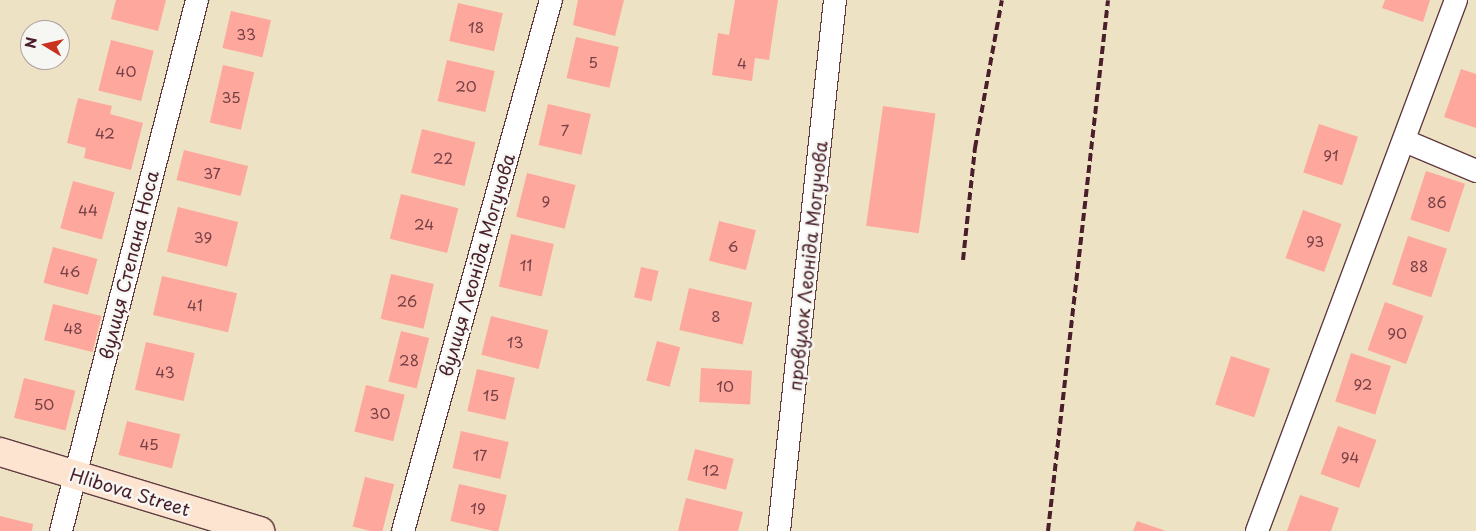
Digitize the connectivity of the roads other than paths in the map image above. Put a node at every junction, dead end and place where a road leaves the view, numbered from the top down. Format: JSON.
{"nodes":[{"id":1,"x":197,"y":0,"type":"edge"},
{"id":2,"x":551,"y":0,"type":"edge"},
{"id":3,"x":835,"y":0,"type":"edge"},
{"id":4,"x":1456,"y":0,"type":"edge"},
{"id":5,"x":1405,"y":141,"type":"junction"},
{"id":6,"x":1476,"y":170,"type":"edge"},
{"id":7,"x":0,"y":452,"type":"edge"},
{"id":8,"x":75,"y":475,"type":"junction"},
{"id":9,"x":61,"y":531,"type":"edge"},
{"id":10,"x":260,"y":531,"type":"edge"},
{"id":11,"x":403,"y":531,"type":"edge"},
{"id":12,"x":779,"y":531,"type":"edge"},
{"id":13,"x":1257,"y":531,"type":"edge"}],
"edges":[{"from":1,"to":8,"type":"street","name":"вулиця Степана Носа"},
{"from":2,"to":11,"type":"street","name":"вулиця Леоніда Могучова"},
{"from":3,"to":12,"type":"street","name":"провулок Леоніда Могучова"},
{"from":4,"to":5,"type":"street"},
{"from":5,"to":6,"type":"street"},
{"from":5,"to":13,"type":"street"},
{"from":7,"to":8,"type":"main road","name":"Hlibova Street"},
{"from":8,"to":9,"type":"street","name":"вулиця Степана Носа"},
{"from":8,"to":10,"type":"main road","name":"Hlibova Street"}]}
